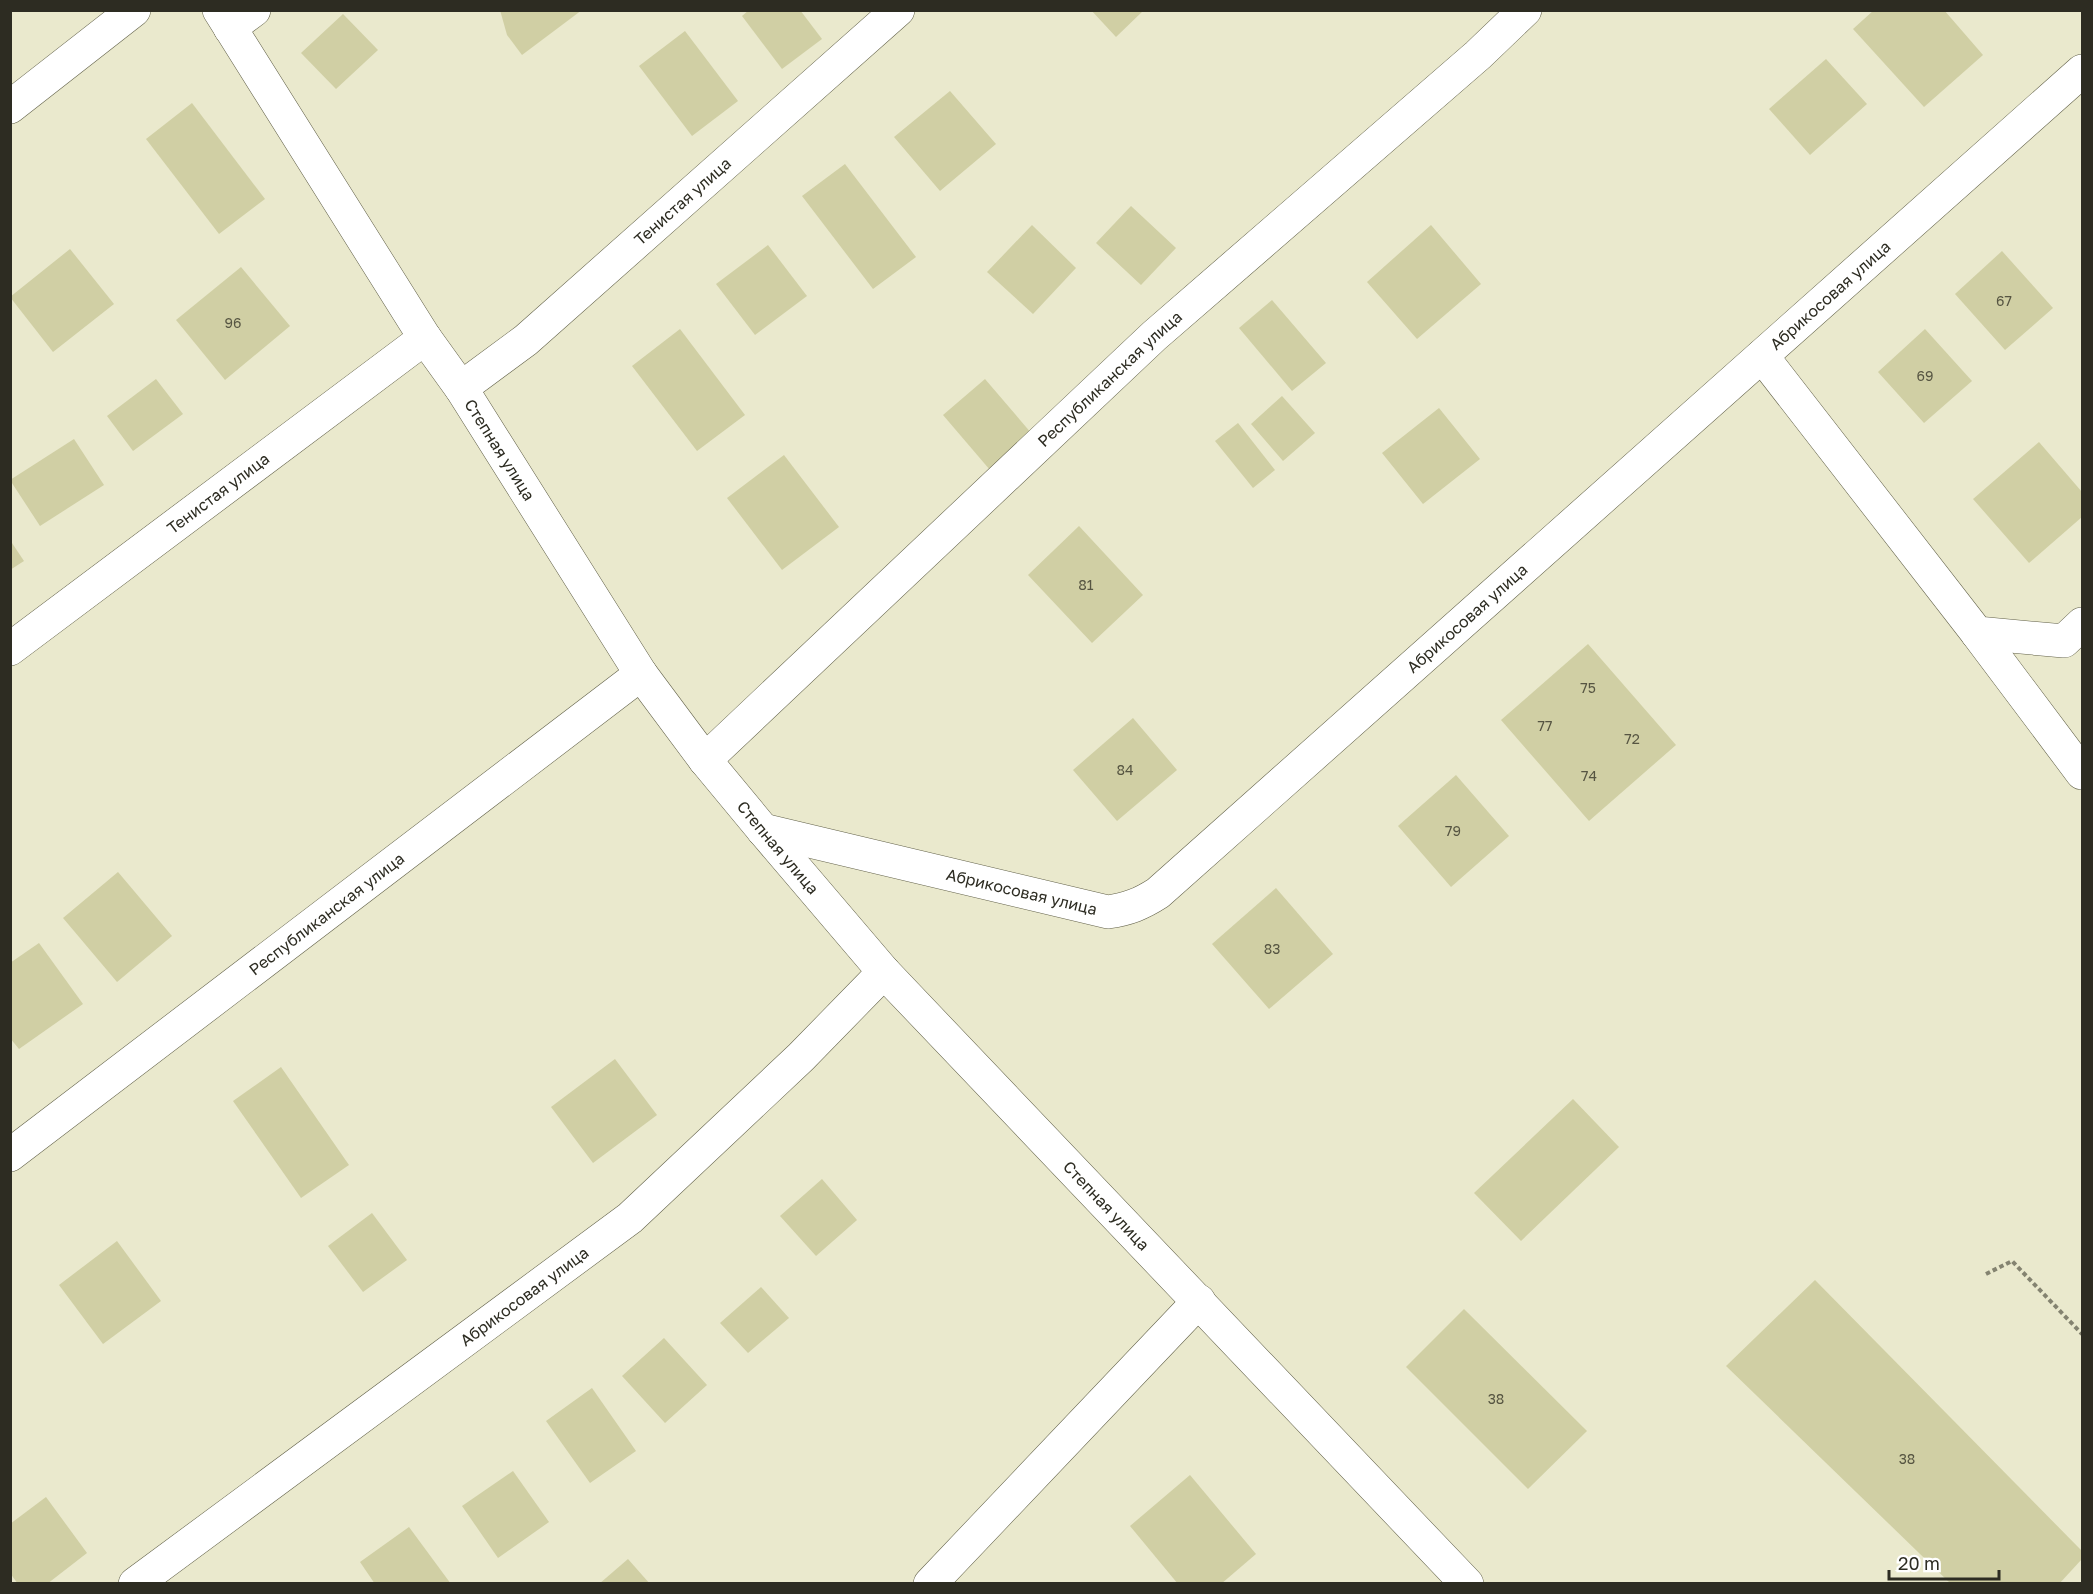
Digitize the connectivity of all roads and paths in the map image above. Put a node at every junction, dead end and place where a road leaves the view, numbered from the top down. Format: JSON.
{"nodes":[{"id":1,"x":134,"y":10,"type":"edge"},
{"id":2,"x":898,"y":10,"type":"edge"},
{"id":3,"x":1525,"y":10,"type":"edge"},
{"id":4,"x":234,"y":16,"type":"edge"},
{"id":5,"x":2082,"y":71,"type":"edge"},
{"id":6,"x":10,"y":107,"type":"edge"},
{"id":7,"x":425,"y":338,"type":"junction"},
{"id":8,"x":1762,"y":356,"type":"junction"},
{"id":9,"x":461,"y":388,"type":"junction"},
{"id":10,"x":2082,"y":624,"type":"edge"},
{"id":11,"x":1977,"y":633,"type":"junction"},
{"id":12,"x":10,"y":650,"type":"edge"},
{"id":13,"x":641,"y":674,"type":"junction"},
{"id":14,"x":705,"y":760,"type":"junction"},
{"id":15,"x":2082,"y":773,"type":"edge"},
{"id":16,"x":763,"y":830,"type":"junction"},
{"id":17,"x":884,"y":972,"type":"junction"},
{"id":18,"x":10,"y":1155,"type":"edge"},
{"id":19,"x":1986,"y":1274,"type":"dead end"},
{"id":20,"x":1199,"y":1301,"type":"junction"},
{"id":21,"x":2082,"y":1334,"type":"edge"},
{"id":22,"x":135,"y":1584,"type":"edge"},
{"id":23,"x":930,"y":1584,"type":"edge"},
{"id":24,"x":1467,"y":1584,"type":"edge"}],
"edges":[{"from":1,"to":6,"type":"street"},
{"from":2,"to":9,"type":"street","name":"Тенистая улица"},
{"from":3,"to":14,"type":"street","name":"Республиканская улица"},
{"from":4,"to":7,"type":"street","name":"Степная улица"},
{"from":5,"to":8,"type":"street","name":"Абрикосовая улица"},
{"from":7,"to":9,"type":"street","name":"Степная улица"},
{"from":7,"to":12,"type":"street","name":"Тенистая улица"},
{"from":8,"to":11,"type":"street"},
{"from":8,"to":16,"type":"street","name":"Абрикосовая улица"},
{"from":9,"to":13,"type":"street","name":"Степная улица"},
{"from":10,"to":11,"type":"street"},
{"from":11,"to":15,"type":"street"},
{"from":13,"to":14,"type":"street","name":"Степная улица"},
{"from":13,"to":18,"type":"street","name":"Республиканская улица"},
{"from":14,"to":16,"type":"street","name":"Степная улица"},
{"from":16,"to":17,"type":"street","name":"Степная улица"},
{"from":17,"to":20,"type":"street","name":"Степная улица"},
{"from":17,"to":22,"type":"street","name":"Абрикосовая улица"},
{"from":19,"to":21,"type":"path"},
{"from":20,"to":23,"type":"street"},
{"from":20,"to":24,"type":"street","name":"Степная улица"}]}
